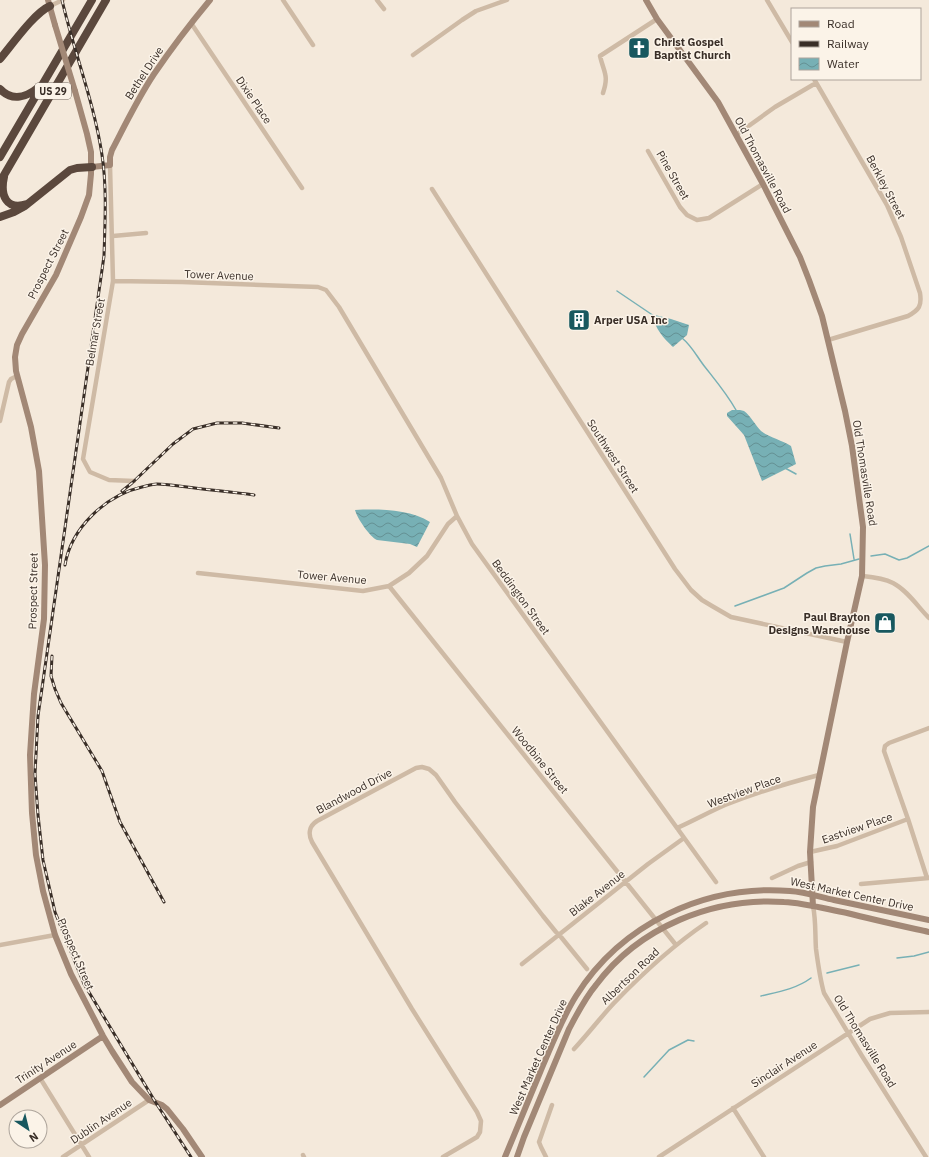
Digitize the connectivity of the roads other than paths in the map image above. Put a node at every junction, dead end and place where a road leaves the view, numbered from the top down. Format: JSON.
{"nodes":[{"id":1,"x":63,"y":0,"type":"edge"},
{"id":2,"x":92,"y":0,"type":"edge"},
{"id":3,"x":106,"y":0,"type":"edge"},
{"id":4,"x":210,"y":0,"type":"edge"},
{"id":5,"x":283,"y":0,"type":"edge"},
{"id":6,"x":378,"y":0,"type":"edge"},
{"id":7,"x":507,"y":0,"type":"edge"},
{"id":8,"x":646,"y":0,"type":"edge"},
{"id":9,"x":768,"y":0,"type":"edge"},
{"id":10,"x":49,"y":3,"type":"edge"},
{"id":11,"x":384,"y":9,"type":"dead end"},
{"id":12,"x":657,"y":19,"type":"junction"},
{"id":13,"x":191,"y":23,"type":"junction"},
{"id":14,"x":791,"y":40,"type":"edge"},
{"id":15,"x":313,"y":45,"type":"dead end"},
{"id":16,"x":413,"y":54,"type":"dead end"},
{"id":17,"x":1,"y":58,"type":"edge"},
{"id":18,"x":815,"y":81,"type":"edge"},
{"id":19,"x":44,"y":82,"type":"junction"},
{"id":20,"x":0,"y":89,"type":"edge"},
{"id":21,"x":603,"y":93,"type":"dead end"},
{"id":22,"x":736,"y":135,"type":"junction"},
{"id":23,"x":648,"y":151,"type":"dead end"},
{"id":24,"x":0,"y":157,"type":"edge"},
{"id":25,"x":110,"y":165,"type":"junction"},
{"id":26,"x":92,"y":167,"type":"junction"},
{"id":27,"x":6,"y":172,"type":"junction"},
{"id":28,"x":0,"y":182,"type":"edge"},
{"id":29,"x":763,"y":184,"type":"junction"},
{"id":30,"x":302,"y":188,"type":"dead end"},
{"id":31,"x":432,"y":189,"type":"dead end"},
{"id":32,"x":32,"y":200,"type":"junction"},
{"id":33,"x":0,"y":218,"type":"edge"},
{"id":34,"x":146,"y":233,"type":"dead end"},
{"id":35,"x":112,"y":236,"type":"junction"},
{"id":36,"x":113,"y":281,"type":"junction"},
{"id":37,"x":339,"y":307,"type":"joint"},
{"id":38,"x":828,"y":340,"type":"junction"},
{"id":39,"x":18,"y":376,"type":"junction"},
{"id":40,"x":0,"y":421,"type":"edge"},
{"id":41,"x":134,"y":481,"type":"dead end"},
{"id":42,"x":457,"y":516,"type":"junction"},
{"id":43,"x":198,"y":573,"type":"dead end"},
{"id":44,"x":862,"y":576,"type":"junction"},
{"id":45,"x":390,"y":586,"type":"junction"},
{"id":46,"x":929,"y":618,"type":"edge"},
{"id":47,"x":847,"y":642,"type":"junction"},
{"id":48,"x":929,"y":728,"type":"edge"},
{"id":49,"x":820,"y":775,"type":"junction"},
{"id":50,"x":908,"y":819,"type":"junction"},
{"id":51,"x":677,"y":828,"type":"junction"},
{"id":52,"x":684,"y":838,"type":"junction"},
{"id":53,"x":810,"y":852,"type":"junction"},
{"id":54,"x":811,"y":862,"type":"junction"},
{"id":55,"x":772,"y":878,"type":"dead end"},
{"id":56,"x":928,"y":878,"type":"edge"},
{"id":57,"x":626,"y":882,"type":"junction"},
{"id":58,"x":716,"y":882,"type":"dead end"},
{"id":59,"x":861,"y":884,"type":"dead end"},
{"id":60,"x":812,"y":895,"type":"junction"},
{"id":61,"x":813,"y":906,"type":"junction"},
{"id":62,"x":656,"y":920,"type":"junction"},
{"id":63,"x":929,"y":920,"type":"edge"},
{"id":64,"x":706,"y":923,"type":"dead end"},
{"id":65,"x":662,"y":928,"type":"junction"},
{"id":66,"x":929,"y":932,"type":"edge"},
{"id":67,"x":55,"y":935,"type":"junction"},
{"id":68,"x":559,"y":935,"type":"junction"},
{"id":69,"x":0,"y":945,"type":"edge"},
{"id":70,"x":676,"y":945,"type":"junction"},
{"id":71,"x":522,"y":964,"type":"dead end"},
{"id":72,"x":587,"y":969,"type":"dead end"},
{"id":73,"x":929,"y":1012,"type":"edge"},
{"id":74,"x":848,"y":1033,"type":"junction"},
{"id":75,"x":103,"y":1036,"type":"junction"},
{"id":76,"x":574,"y":1050,"type":"dead end"},
{"id":77,"x":40,"y":1078,"type":"junction"},
{"id":78,"x":149,"y":1100,"type":"junction"},
{"id":79,"x":0,"y":1105,"type":"edge"},
{"id":80,"x":552,"y":1105,"type":"dead end"},
{"id":81,"x":733,"y":1108,"type":"junction"},
{"id":82,"x":81,"y":1145,"type":"junction"},
{"id":83,"x":667,"y":1155,"type":"edge"},
{"id":84,"x":63,"y":1157,"type":"edge"},
{"id":85,"x":89,"y":1157,"type":"edge"},
{"id":86,"x":202,"y":1157,"type":"edge"},
{"id":87,"x":443,"y":1157,"type":"edge"},
{"id":88,"x":505,"y":1157,"type":"edge"},
{"id":89,"x":517,"y":1157,"type":"edge"},
{"id":90,"x":546,"y":1157,"type":"edge"},
{"id":91,"x":659,"y":1157,"type":"edge"},
{"id":92,"x":764,"y":1157,"type":"edge"},
{"id":93,"x":926,"y":1157,"type":"edge"}],
"edges":[{"from":1,"to":10,"type":"street"},
{"from":2,"to":19,"type":"highway","number":"US 29"},
{"from":3,"to":27,"type":"highway","number":"US 29"},
{"from":4,"to":13,"type":"street","name":"Bethel Drive"},
{"from":5,"to":15,"type":"street"},
{"from":6,"to":11,"type":"street"},
{"from":7,"to":16,"type":"street"},
{"from":8,"to":12,"type":"street","name":"Old Thomasville Road"},
{"from":9,"to":14,"type":"street"},
{"from":10,"to":17,"type":"highway"},
{"from":10,"to":26,"type":"street","name":"Prospect Street","bridge":true},
{"from":12,"to":21,"type":"street"},
{"from":12,"to":22,"type":"street","name":"Old Thomasville Road"},
{"from":13,"to":25,"type":"street","name":"Bethel Drive"},
{"from":13,"to":30,"type":"street","name":"Dixie Place"},
{"from":18,"to":22,"type":"street"},
{"from":18,"to":38,"type":"street","name":"Berkley Street"},
{"from":19,"to":20,"type":"highway"},
{"from":19,"to":24,"type":"highway","number":"US 29"},
{"from":22,"to":29,"type":"street","name":"Old Thomasville Road"},
{"from":23,"to":29,"type":"street","name":"Pine Street"},
{"from":25,"to":26,"type":"street"},
{"from":25,"to":35,"type":"street","name":"Belmar Street"},
{"from":26,"to":32,"type":"highway"},
{"from":26,"to":39,"type":"street","name":"Prospect Street"},
{"from":27,"to":28,"type":"highway","number":"US 29"},
{"from":27,"to":32,"type":"highway"},
{"from":29,"to":38,"type":"street","name":"Old Thomasville Road"},
{"from":31,"to":47,"type":"street","name":"Southwest Street"},
{"from":32,"to":33,"type":"highway"},
{"from":34,"to":35,"type":"street"},
{"from":35,"to":36,"type":"street","name":"Belmar Street"},
{"from":36,"to":37,"type":"street","name":"Tower Avenue"},
{"from":36,"to":41,"type":"street","name":"Belmar Street"},
{"from":37,"to":42,"type":"street","name":"Beddington Street"},
{"from":38,"to":44,"type":"street","name":"Old Thomasville Road"},
{"from":39,"to":40,"type":"street"},
{"from":39,"to":67,"type":"street","name":"Prospect Street"},
{"from":42,"to":45,"type":"street","name":"Tower Avenue"},
{"from":42,"to":51,"type":"street","name":"Beddington Street"},
{"from":43,"to":45,"type":"street","name":"Tower Avenue"},
{"from":44,"to":46,"type":"street"},
{"from":44,"to":47,"type":"street","name":"Old Thomasville Road"},
{"from":45,"to":57,"type":"street","name":"Woodbine Street"},
{"from":47,"to":49,"type":"street","name":"Old Thomasville Road"},
{"from":48,"to":50,"type":"street"},
{"from":49,"to":51,"type":"street","name":"Westview Place"},
{"from":49,"to":53,"type":"street","name":"Old Thomasville Road"},
{"from":50,"to":53,"type":"street","name":"Eastview Place"},
{"from":50,"to":56,"type":"street"},
{"from":51,"to":52,"type":"street","name":"Beddington Street"},
{"from":52,"to":57,"type":"street","name":"Blake Avenue"},
{"from":52,"to":58,"type":"street","name":"Beddington Street"},
{"from":53,"to":54,"type":"street","name":"Old Thomasville Road"},
{"from":54,"to":55,"type":"street"},
{"from":54,"to":60,"type":"street","name":"Old Thomasville Road"},
{"from":56,"to":59,"type":"street"},
{"from":57,"to":62,"type":"street","name":"Woodbine Street"},
{"from":57,"to":68,"type":"street","name":"Blake Avenue"},
{"from":60,"to":61,"type":"street","name":"Old Thomasville Road"},
{"from":60,"to":62,"type":"street","name":"West Market Center Drive"},
{"from":60,"to":63,"type":"street","name":"West Market Center Drive"},
{"from":61,"to":65,"type":"street","name":"West Market Center Drive"},
{"from":61,"to":66,"type":"street","name":"West Market Center Drive"},
{"from":61,"to":74,"type":"street","name":"Old Thomasville Road"},
{"from":62,"to":65,"type":"street","name":"Woodbine Street"},
{"from":62,"to":88,"type":"street","name":"West Market Center Drive"},
{"from":64,"to":70,"type":"street","name":"Albertson Road"},
{"from":65,"to":70,"type":"street","name":"Woodbine Street"},
{"from":65,"to":89,"type":"street","name":"West Market Center Drive"},
{"from":67,"to":69,"type":"street"},
{"from":67,"to":75,"type":"street","name":"Prospect Street"},
{"from":68,"to":71,"type":"street","name":"Blake Avenue"},
{"from":68,"to":72,"type":"street","name":"Blandwood Drive"},
{"from":68,"to":87,"type":"street","name":"Blandwood Drive"},
{"from":70,"to":76,"type":"street","name":"Albertson Road"},
{"from":73,"to":74,"type":"street","name":"Sinclair Avenue"},
{"from":74,"to":81,"type":"street","name":"Sinclair Avenue"},
{"from":74,"to":93,"type":"street","name":"Old Thomasville Road"},
{"from":75,"to":77,"type":"street","name":"Trinity Avenue"},
{"from":75,"to":78,"type":"street","name":"Prospect Street"},
{"from":77,"to":79,"type":"street","name":"Trinity Avenue"},
{"from":77,"to":82,"type":"street"},
{"from":78,"to":82,"type":"street","name":"Dublin Avenue"},
{"from":78,"to":86,"type":"street","name":"Prospect Street"},
{"from":80,"to":90,"type":"street"},
{"from":81,"to":83,"type":"street","name":"Sinclair Avenue"},
{"from":81,"to":92,"type":"street"},
{"from":82,"to":84,"type":"street","name":"Dublin Avenue"},
{"from":82,"to":85,"type":"street"},
{"from":83,"to":91,"type":"street","name":"Sinclair Avenue"}]}
